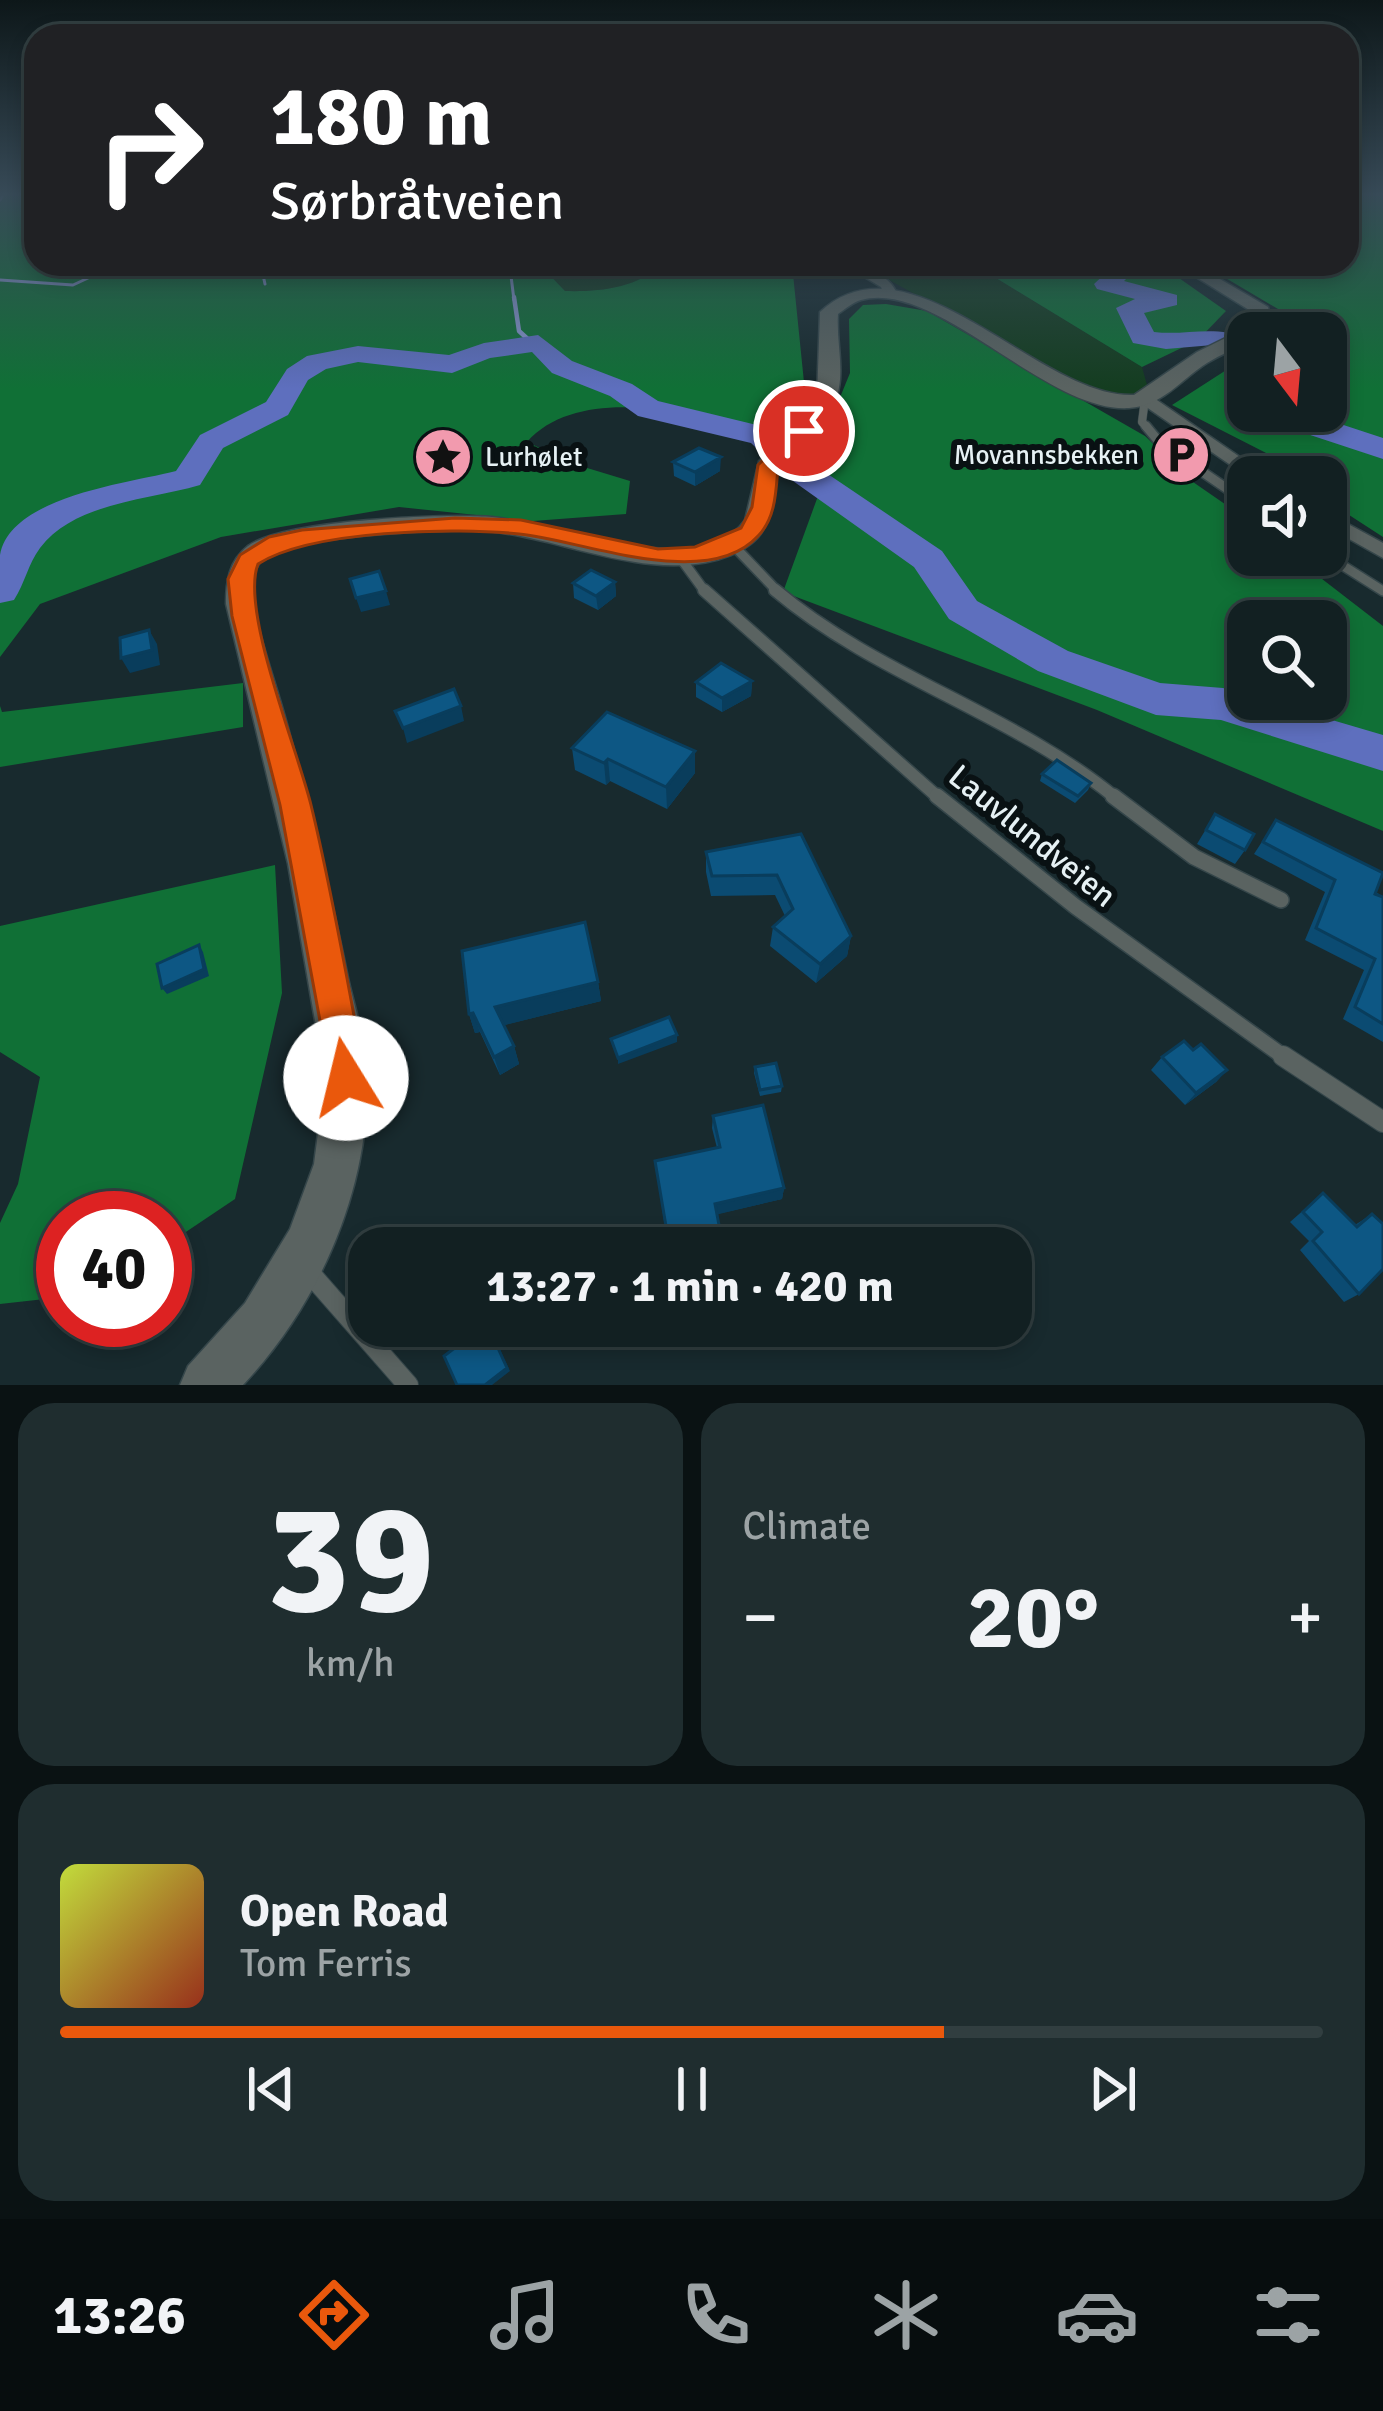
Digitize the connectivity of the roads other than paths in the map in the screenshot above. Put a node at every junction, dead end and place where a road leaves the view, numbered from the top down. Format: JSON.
{"nodes":[{"id":1,"x":871,"y":276,"type":"edge"},
{"id":2,"x":1203,"y":276,"type":"edge"},
{"id":3,"x":890,"y":294,"type":"junction"},
{"id":4,"x":1262,"y":312,"type":"edge"},
{"id":5,"x":1227,"y":346,"type":"edge"},
{"id":6,"x":1145,"y":399,"type":"junction"},
{"id":7,"x":1229,"y":456,"type":"edge"},
{"id":8,"x":1227,"y":489,"type":"edge"},
{"id":9,"x":1347,"y":531,"type":"edge"},
{"id":10,"x":732,"y":544,"type":"junction"},
{"id":11,"x":1383,"y":553,"type":"edge"},
{"id":12,"x":679,"y":556,"type":"junction"},
{"id":13,"x":1347,"y":568,"type":"edge"},
{"id":14,"x":1383,"y":591,"type":"edge"},
{"id":15,"x":1280,"y":900,"type":"dead end"},
{"id":16,"x":1383,"y":1122,"type":"edge"},
{"id":17,"x":298,"y":1262,"type":"junction"},
{"id":18,"x":207,"y":1385,"type":"edge"},
{"id":19,"x":408,"y":1385,"type":"edge"}],
"edges":[{"from":1,"to":3,"type":"street"},
{"from":2,"to":4,"type":"street"},
{"from":3,"to":6,"type":"street"},
{"from":3,"to":10,"type":"street"},
{"from":5,"to":6,"type":"street"},
{"from":6,"to":7,"type":"street"},
{"from":6,"to":8,"type":"lane"},
{"from":9,"to":11,"type":"street"},
{"from":10,"to":12,"type":"street"},
{"from":10,"to":15,"type":"lane"},
{"from":12,"to":16,"type":"lane","name":"Lauvlundveien"},
{"from":12,"to":17,"type":"street"},
{"from":13,"to":14,"type":"lane"},
{"from":17,"to":18,"type":"street"},
{"from":17,"to":19,"type":"lane"}]}
